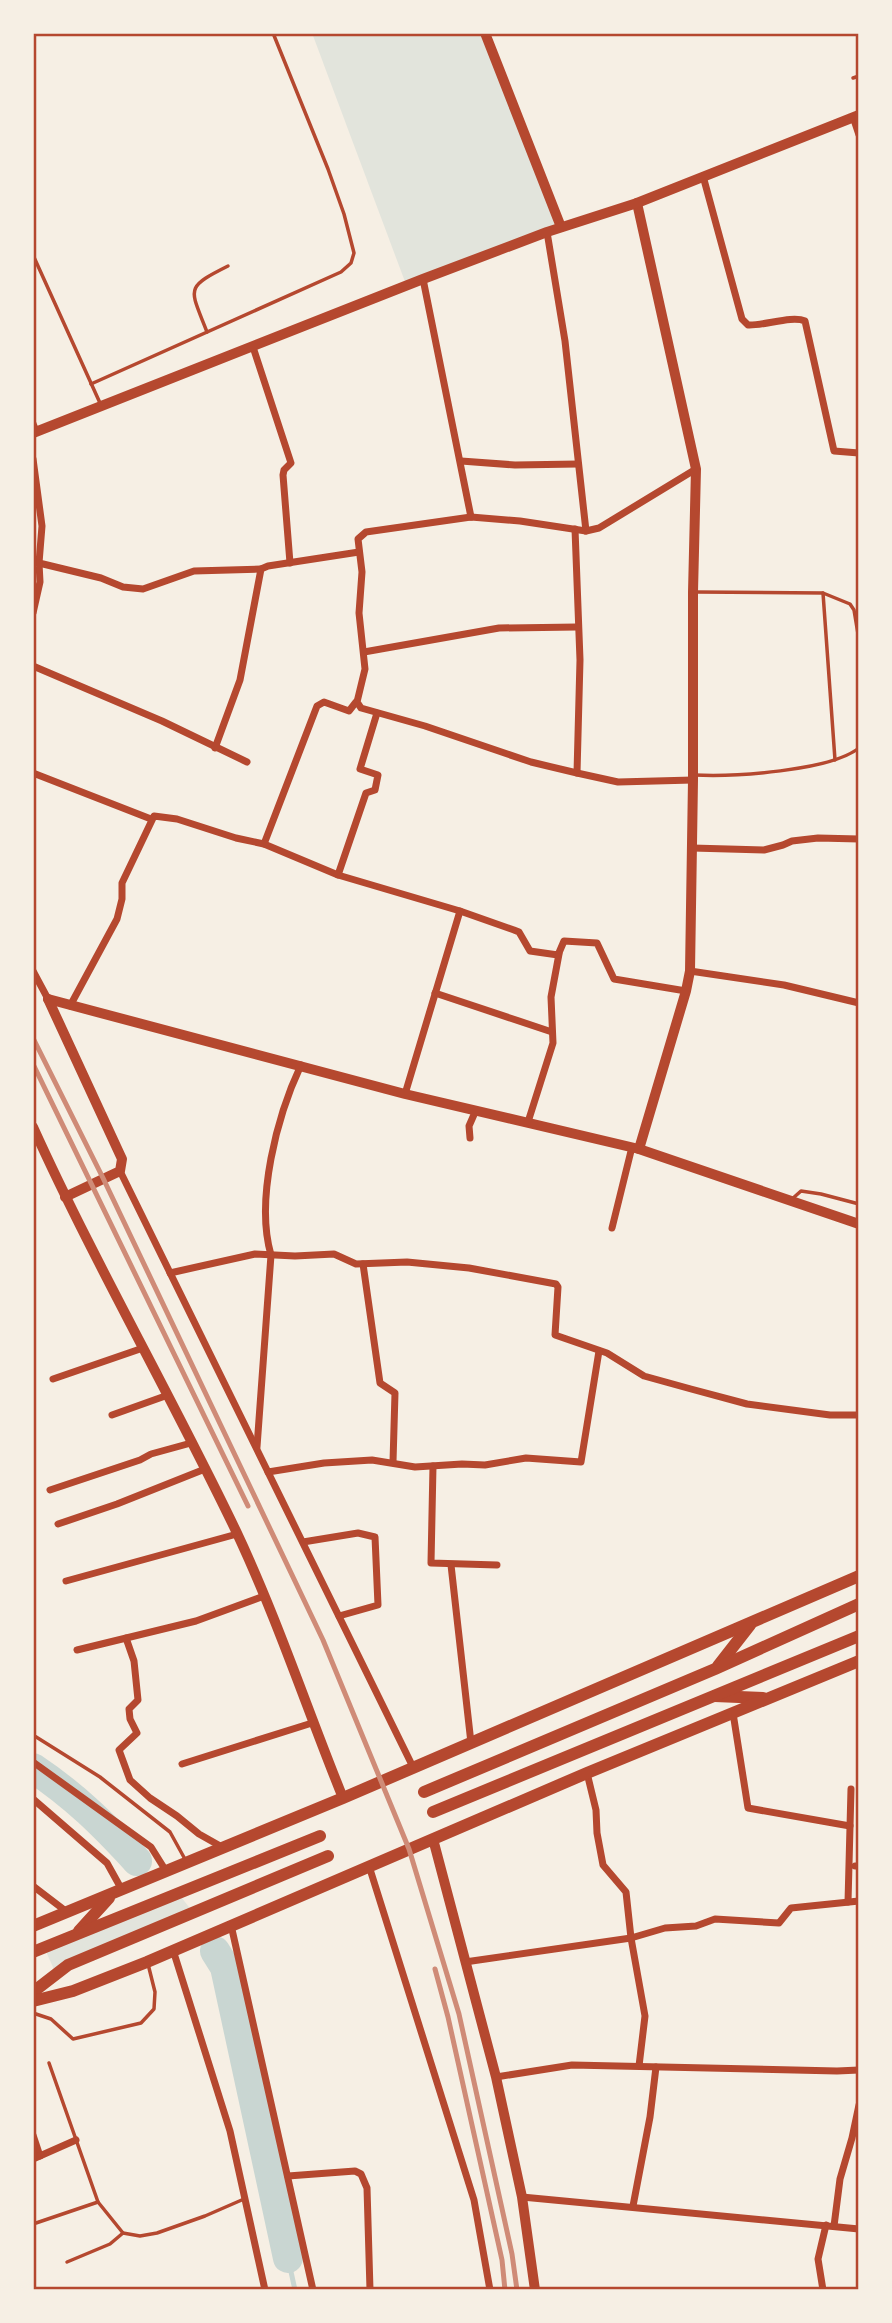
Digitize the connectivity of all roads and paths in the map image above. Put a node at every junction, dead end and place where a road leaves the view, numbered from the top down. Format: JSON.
{"nodes":[{"id":1,"x":273,"y":33,"type":"edge"},
{"id":2,"x":485,"y":33,"type":"edge"},
{"id":3,"x":859,"y":76,"type":"edge"},
{"id":4,"x":853,"y":78,"type":"dead end"},
{"id":5,"x":856,"y":116,"type":"edge"},
{"id":6,"x":859,"y":135,"type":"edge"},
{"id":7,"x":703,"y":176,"type":"junction"},
{"id":8,"x":637,"y":203,"type":"junction"},
{"id":9,"x":561,"y":227,"type":"junction"},
{"id":10,"x":547,"y":232,"type":"junction"},
{"id":11,"x":33,"y":256,"type":"edge"},
{"id":12,"x":228,"y":266,"type":"dead end"},
{"id":13,"x":424,"y":279,"type":"junction"},
{"id":14,"x":207,"y":332,"type":"junction"},
{"id":15,"x":253,"y":347,"type":"junction"},
{"id":16,"x":91,"y":384,"type":"junction"},
{"id":17,"x":102,"y":406,"type":"junction"},
{"id":18,"x":33,"y":419,"type":"edge"},
{"id":19,"x":36,"y":432,"type":"edge"},
{"id":20,"x":859,"y":453,"type":"edge"},
{"id":21,"x":33,"y":458,"type":"edge"},
{"id":22,"x":461,"y":461,"type":"junction"},
{"id":23,"x":578,"y":464,"type":"junction"},
{"id":24,"x":696,"y":469,"type":"junction"},
{"id":25,"x":471,"y":517,"type":"junction"},
{"id":26,"x":575,"y":529,"type":"junction"},
{"id":27,"x":586,"y":531,"type":"junction"},
{"id":28,"x":359,"y":552,"type":"junction"},
{"id":29,"x":36,"y":562,"type":"edge"},
{"id":30,"x":290,"y":563,"type":"junction"},
{"id":31,"x":261,"y":569,"type":"junction"},
{"id":32,"x":693,"y":592,"type":"junction"},
{"id":33,"x":823,"y":593,"type":"junction"},
{"id":34,"x":33,"y":613,"type":"edge"},
{"id":35,"x":577,"y":627,"type":"junction"},
{"id":36,"x":859,"y":640,"type":"edge"},
{"id":37,"x":364,"y":652,"type":"junction"},
{"id":38,"x":33,"y":666,"type":"edge"},
{"id":39,"x":356,"y":702,"type":"junction"},
{"id":40,"x":377,"y":713,"type":"junction"},
{"id":41,"x":215,"y":748,"type":"junction"},
{"id":42,"x":859,"y":748,"type":"edge"},
{"id":43,"x":835,"y":761,"type":"junction"},
{"id":44,"x":247,"y":762,"type":"dead end"},
{"id":45,"x":33,"y":773,"type":"edge"},
{"id":46,"x":577,"y":773,"type":"junction"},
{"id":47,"x":694,"y":778,"type":"junction"},
{"id":48,"x":151,"y":819,"type":"junction"},
{"id":49,"x":859,"y":839,"type":"edge"},
{"id":50,"x":264,"y":844,"type":"junction"},
{"id":51,"x":692,"y":848,"type":"junction"},
{"id":52,"x":338,"y":874,"type":"junction"},
{"id":53,"x":460,"y":911,"type":"junction"},
{"id":54,"x":559,"y":954,"type":"junction"},
{"id":55,"x":33,"y":971,"type":"edge"},
{"id":56,"x":690,"y":971,"type":"junction"},
{"id":57,"x":686,"y":991,"type":"junction"},
{"id":58,"x":435,"y":993,"type":"junction"},
{"id":59,"x":48,"y":999,"type":"junction"},
{"id":60,"x":859,"y":1003,"type":"edge"},
{"id":61,"x":71,"y":1006,"type":"junction"},
{"id":62,"x":552,"y":1032,"type":"junction"},
{"id":63,"x":301,"y":1065,"type":"junction"},
{"id":64,"x":405,"y":1094,"type":"junction"},
{"id":65,"x":476,"y":1110,"type":"junction"},
{"id":66,"x":528,"y":1122,"type":"junction"},
{"id":67,"x":33,"y":1126,"type":"edge"},
{"id":68,"x":470,"y":1138,"type":"dead end"},
{"id":69,"x":636,"y":1148,"type":"junction"},
{"id":70,"x":120,"y":1171,"type":"junction"},
{"id":71,"x":65,"y":1197,"type":"junction"},
{"id":72,"x":791,"y":1200,"type":"junction"},
{"id":73,"x":859,"y":1205,"type":"edge"},
{"id":74,"x":859,"y":1224,"type":"edge"},
{"id":75,"x":612,"y":1228,"type":"dead end"},
{"id":76,"x":271,"y":1255,"type":"junction"},
{"id":77,"x":363,"y":1264,"type":"junction"},
{"id":78,"x":170,"y":1273,"type":"junction"},
{"id":79,"x":143,"y":1348,"type":"junction"},
{"id":80,"x":599,"y":1351,"type":"junction"},
{"id":81,"x":53,"y":1378,"type":"dead end"},
{"id":82,"x":168,"y":1395,"type":"junction"},
{"id":83,"x":112,"y":1415,"type":"dead end"},
{"id":84,"x":859,"y":1415,"type":"edge"},
{"id":85,"x":191,"y":1443,"type":"junction"},
{"id":86,"x":257,"y":1450,"type":"junction"},
{"id":87,"x":393,"y":1462,"type":"junction"},
{"id":88,"x":433,"y":1466,"type":"junction"},
{"id":89,"x":205,"y":1469,"type":"junction"},
{"id":90,"x":268,"y":1472,"type":"junction"},
{"id":91,"x":50,"y":1490,"type":"dead end"},
{"id":92,"x":58,"y":1524,"type":"dead end"},
{"id":93,"x":237,"y":1534,"type":"junction"},
{"id":94,"x":303,"y":1542,"type":"junction"},
{"id":95,"x":451,"y":1564,"type":"junction"},
{"id":96,"x":497,"y":1566,"type":"dead end"},
{"id":97,"x":859,"y":1576,"type":"edge"},
{"id":98,"x":66,"y":1581,"type":"dead end"},
{"id":99,"x":264,"y":1596,"type":"junction"},
{"id":100,"x":854,"y":1608,"type":"edge"},
{"id":101,"x":339,"y":1616,"type":"junction"},
{"id":102,"x":752,"y":1622,"type":"junction"},
{"id":103,"x":859,"y":1633,"type":"edge"},
{"id":104,"x":126,"y":1638,"type":"junction"},
{"id":105,"x":77,"y":1650,"type":"dead end"},
{"id":106,"x":859,"y":1661,"type":"edge"},
{"id":107,"x":716,"y":1669,"type":"junction"},
{"id":108,"x":712,"y":1696,"type":"junction"},
{"id":109,"x":770,"y":1698,"type":"junction"},
{"id":110,"x":733,"y":1713,"type":"junction"},
{"id":111,"x":312,"y":1723,"type":"junction"},
{"id":112,"x":33,"y":1735,"type":"edge"},
{"id":113,"x":471,"y":1743,"type":"junction"},
{"id":114,"x":33,"y":1762,"type":"edge"},
{"id":115,"x":182,"y":1764,"type":"dead end"},
{"id":116,"x":413,"y":1767,"type":"junction"},
{"id":117,"x":587,"y":1773,"type":"junction"},
{"id":118,"x":852,"y":1789,"type":"dead end"},
{"id":119,"x":424,"y":1792,"type":"dead end"},
{"id":120,"x":33,"y":1798,"type":"edge"},
{"id":121,"x":342,"y":1798,"type":"junction"},
{"id":122,"x":433,"y":1812,"type":"dead end"},
{"id":123,"x":850,"y":1826,"type":"junction"},
{"id":124,"x":320,"y":1836,"type":"dead end"},
{"id":125,"x":433,"y":1839,"type":"junction"},
{"id":126,"x":223,"y":1847,"type":"junction"},
{"id":127,"x":328,"y":1856,"type":"dead end"},
{"id":128,"x":187,"y":1862,"type":"junction"},
{"id":129,"x":369,"y":1866,"type":"junction"},
{"id":130,"x":164,"y":1873,"type":"junction"},
{"id":131,"x":33,"y":1886,"type":"edge"},
{"id":132,"x":117,"y":1893,"type":"junction"},
{"id":133,"x":859,"y":1901,"type":"edge"},
{"id":134,"x":848,"y":1902,"type":"junction"},
{"id":135,"x":67,"y":1912,"type":"junction"},
{"id":136,"x":33,"y":1926,"type":"edge"},
{"id":137,"x":232,"y":1926,"type":"junction"},
{"id":138,"x":77,"y":1934,"type":"junction"},
{"id":139,"x":631,"y":1938,"type":"junction"},
{"id":140,"x":173,"y":1950,"type":"junction"},
{"id":141,"x":33,"y":1952,"type":"edge"},
{"id":142,"x":147,"y":1962,"type":"junction"},
{"id":143,"x":466,"y":1962,"type":"junction"},
{"id":144,"x":33,"y":1992,"type":"edge"},
{"id":145,"x":33,"y":2001,"type":"edge"},
{"id":146,"x":33,"y":2013,"type":"edge"},
{"id":147,"x":49,"y":2063,"type":"dead end"},
{"id":148,"x":639,"y":2066,"type":"junction"},
{"id":149,"x":656,"y":2067,"type":"junction"},
{"id":150,"x":859,"y":2070,"type":"edge"},
{"id":151,"x":496,"y":2077,"type":"junction"},
{"id":152,"x":859,"y":2105,"type":"edge"},
{"id":153,"x":33,"y":2135,"type":"edge"},
{"id":154,"x":76,"y":2140,"type":"junction"},
{"id":155,"x":37,"y":2157,"type":"edge"},
{"id":156,"x":288,"y":2176,"type":"junction"},
{"id":157,"x":522,"y":2197,"type":"junction"},
{"id":158,"x":244,"y":2199,"type":"junction"},
{"id":159,"x":98,"y":2202,"type":"junction"},
{"id":160,"x":633,"y":2206,"type":"junction"},
{"id":161,"x":36,"y":2223,"type":"dead end"},
{"id":162,"x":830,"y":2226,"type":"junction"},
{"id":163,"x":859,"y":2229,"type":"edge"},
{"id":164,"x":123,"y":2233,"type":"junction"},
{"id":165,"x":67,"y":2262,"type":"dead end"},
{"id":166,"x":265,"y":2290,"type":"edge"},
{"id":167,"x":313,"y":2290,"type":"edge"},
{"id":168,"x":370,"y":2290,"type":"edge"},
{"id":169,"x":490,"y":2290,"type":"edge"},
{"id":170,"x":535,"y":2290,"type":"edge"},
{"id":171,"x":823,"y":2290,"type":"edge"}],
"edges":[{"from":1,"to":14,"type":"lane"},
{"from":2,"to":9,"type":"street"},
{"from":3,"to":4,"type":"lane"},
{"from":5,"to":6,"type":"street"},
{"from":5,"to":7,"type":"main road"},
{"from":7,"to":8,"type":"main road"},
{"from":7,"to":20,"type":"street"},
{"from":8,"to":9,"type":"main road"},
{"from":8,"to":24,"type":"street"},
{"from":9,"to":10,"type":"main road"},
{"from":10,"to":13,"type":"main road"},
{"from":10,"to":23,"type":"street"},
{"from":11,"to":16,"type":"lane"},
{"from":12,"to":14,"type":"lane"},
{"from":13,"to":15,"type":"main road"},
{"from":13,"to":22,"type":"street"},
{"from":14,"to":16,"type":"lane"},
{"from":15,"to":17,"type":"main road"},
{"from":15,"to":30,"type":"street"},
{"from":16,"to":17,"type":"lane"},
{"from":17,"to":19,"type":"main road"},
{"from":18,"to":19,"type":"lane"},
{"from":21,"to":29,"type":"street"},
{"from":22,"to":23,"type":"street"},
{"from":22,"to":25,"type":"street"},
{"from":23,"to":27,"type":"street"},
{"from":24,"to":27,"type":"street"},
{"from":24,"to":32,"type":"street"},
{"from":25,"to":26,"type":"street"},
{"from":25,"to":28,"type":"street"},
{"from":26,"to":27,"type":"street"},
{"from":26,"to":35,"type":"street"},
{"from":28,"to":30,"type":"street"},
{"from":28,"to":37,"type":"street"},
{"from":29,"to":31,"type":"street"},
{"from":29,"to":34,"type":"street"},
{"from":30,"to":31,"type":"street"},
{"from":31,"to":41,"type":"street"},
{"from":32,"to":33,"type":"lane"},
{"from":32,"to":47,"type":"street"},
{"from":33,"to":36,"type":"lane"},
{"from":33,"to":43,"type":"lane"},
{"from":35,"to":37,"type":"street"},
{"from":35,"to":46,"type":"street"},
{"from":37,"to":39,"type":"street"},
{"from":38,"to":41,"type":"street"},
{"from":39,"to":40,"type":"street"},
{"from":39,"to":50,"type":"street"},
{"from":40,"to":46,"type":"street"},
{"from":40,"to":52,"type":"street"},
{"from":41,"to":44,"type":"street"},
{"from":42,"to":43,"type":"lane"},
{"from":43,"to":47,"type":"lane"},
{"from":45,"to":48,"type":"street"},
{"from":46,"to":47,"type":"street"},
{"from":47,"to":51,"type":"street"},
{"from":48,"to":50,"type":"street"},
{"from":48,"to":61,"type":"street"},
{"from":49,"to":51,"type":"street"},
{"from":50,"to":52,"type":"street"},
{"from":51,"to":56,"type":"street"},
{"from":52,"to":53,"type":"street"},
{"from":53,"to":54,"type":"street"},
{"from":53,"to":58,"type":"street"},
{"from":54,"to":57,"type":"street"},
{"from":54,"to":62,"type":"street"},
{"from":55,"to":59,"type":"street"},
{"from":56,"to":57,"type":"street"},
{"from":56,"to":60,"type":"street"},
{"from":57,"to":69,"type":"street"},
{"from":58,"to":62,"type":"street"},
{"from":58,"to":64,"type":"street"},
{"from":59,"to":61,"type":"street"},
{"from":59,"to":70,"type":"street"},
{"from":61,"to":63,"type":"street"},
{"from":62,"to":66,"type":"street"},
{"from":63,"to":64,"type":"street"},
{"from":63,"to":76,"type":"street"},
{"from":64,"to":65,"type":"street"},
{"from":65,"to":66,"type":"street"},
{"from":65,"to":68,"type":"street"},
{"from":66,"to":69,"type":"street"},
{"from":67,"to":71,"type":"street"},
{"from":69,"to":72,"type":"street"},
{"from":69,"to":75,"type":"street"},
{"from":70,"to":71,"type":"street"},
{"from":70,"to":78,"type":"street"},
{"from":71,"to":79,"type":"street"},
{"from":72,"to":73,"type":"lane"},
{"from":72,"to":74,"type":"street"},
{"from":76,"to":77,"type":"street"},
{"from":76,"to":78,"type":"street"},
{"from":76,"to":86,"type":"street"},
{"from":77,"to":80,"type":"street"},
{"from":77,"to":87,"type":"street"},
{"from":78,"to":86,"type":"street"},
{"from":79,"to":81,"type":"street"},
{"from":79,"to":82,"type":"street"},
{"from":80,"to":84,"type":"street"},
{"from":80,"to":88,"type":"street"},
{"from":82,"to":83,"type":"street"},
{"from":82,"to":85,"type":"street"},
{"from":85,"to":89,"type":"street"},
{"from":85,"to":91,"type":"street"},
{"from":86,"to":90,"type":"street"},
{"from":87,"to":88,"type":"street"},
{"from":87,"to":90,"type":"street"},
{"from":88,"to":95,"type":"street"},
{"from":89,"to":92,"type":"street"},
{"from":89,"to":93,"type":"street"},
{"from":90,"to":94,"type":"street"},
{"from":93,"to":98,"type":"street"},
{"from":93,"to":99,"type":"street"},
{"from":94,"to":101,"type":"street"},
{"from":94,"to":101,"type":"street"},
{"from":95,"to":96,"type":"street"},
{"from":95,"to":113,"type":"street"},
{"from":97,"to":102,"type":"main road"},
{"from":99,"to":104,"type":"street"},
{"from":99,"to":111,"type":"street"},
{"from":100,"to":107,"type":"main road"},
{"from":101,"to":116,"type":"street"},
{"from":102,"to":107,"type":"main road"},
{"from":102,"to":113,"type":"main road"},
{"from":103,"to":108,"type":"main road"},
{"from":104,"to":105,"type":"street"},
{"from":104,"to":126,"type":"street"},
{"from":106,"to":109,"type":"main road"},
{"from":107,"to":119,"type":"main road"},
{"from":108,"to":109,"type":"main road"},
{"from":108,"to":122,"type":"main road"},
{"from":109,"to":110,"type":"main road"},
{"from":110,"to":117,"type":"main road"},
{"from":110,"to":123,"type":"street"},
{"from":111,"to":115,"type":"street"},
{"from":111,"to":121,"type":"street"},
{"from":112,"to":128,"type":"lane"},
{"from":113,"to":116,"type":"main road"},
{"from":114,"to":130,"type":"street"},
{"from":116,"to":121,"type":"main road"},
{"from":117,"to":125,"type":"main road"},
{"from":117,"to":139,"type":"street"},
{"from":118,"to":123,"type":"street"},
{"from":120,"to":132,"type":"street"},
{"from":121,"to":126,"type":"main road"},
{"from":123,"to":134,"type":"street"},
{"from":124,"to":138,"type":"main road"},
{"from":125,"to":129,"type":"main road"},
{"from":125,"to":143,"type":"street"},
{"from":126,"to":128,"type":"main road"},
{"from":127,"to":144,"type":"main road"},
{"from":128,"to":130,"type":"main road"},
{"from":129,"to":137,"type":"main road"},
{"from":129,"to":169,"type":"street"},
{"from":130,"to":132,"type":"main road"},
{"from":131,"to":135,"type":"street"},
{"from":132,"to":135,"type":"main road"},
{"from":132,"to":138,"type":"main road"},
{"from":133,"to":134,"type":"street"},
{"from":134,"to":139,"type":"street"},
{"from":135,"to":136,"type":"main road"},
{"from":137,"to":140,"type":"main road"},
{"from":137,"to":156,"type":"street"},
{"from":138,"to":141,"type":"main road"},
{"from":139,"to":143,"type":"street"},
{"from":139,"to":148,"type":"street"},
{"from":140,"to":142,"type":"main road"},
{"from":140,"to":158,"type":"street"},
{"from":142,"to":145,"type":"main road"},
{"from":142,"to":146,"type":"lane"},
{"from":143,"to":151,"type":"street"},
{"from":147,"to":154,"type":"lane"},
{"from":148,"to":149,"type":"street"},
{"from":148,"to":151,"type":"street"},
{"from":149,"to":150,"type":"street"},
{"from":149,"to":160,"type":"street"},
{"from":151,"to":157,"type":"street"},
{"from":152,"to":162,"type":"street"},
{"from":153,"to":155,"type":"street"},
{"from":154,"to":155,"type":"street"},
{"from":154,"to":159,"type":"lane"},
{"from":156,"to":167,"type":"street"},
{"from":156,"to":168,"type":"street"},
{"from":157,"to":160,"type":"street"},
{"from":157,"to":170,"type":"street"},
{"from":158,"to":164,"type":"lane"},
{"from":158,"to":166,"type":"street"},
{"from":159,"to":161,"type":"lane"},
{"from":159,"to":164,"type":"lane"},
{"from":160,"to":162,"type":"street"},
{"from":162,"to":163,"type":"street"},
{"from":162,"to":171,"type":"street"},
{"from":164,"to":165,"type":"lane"}]}
